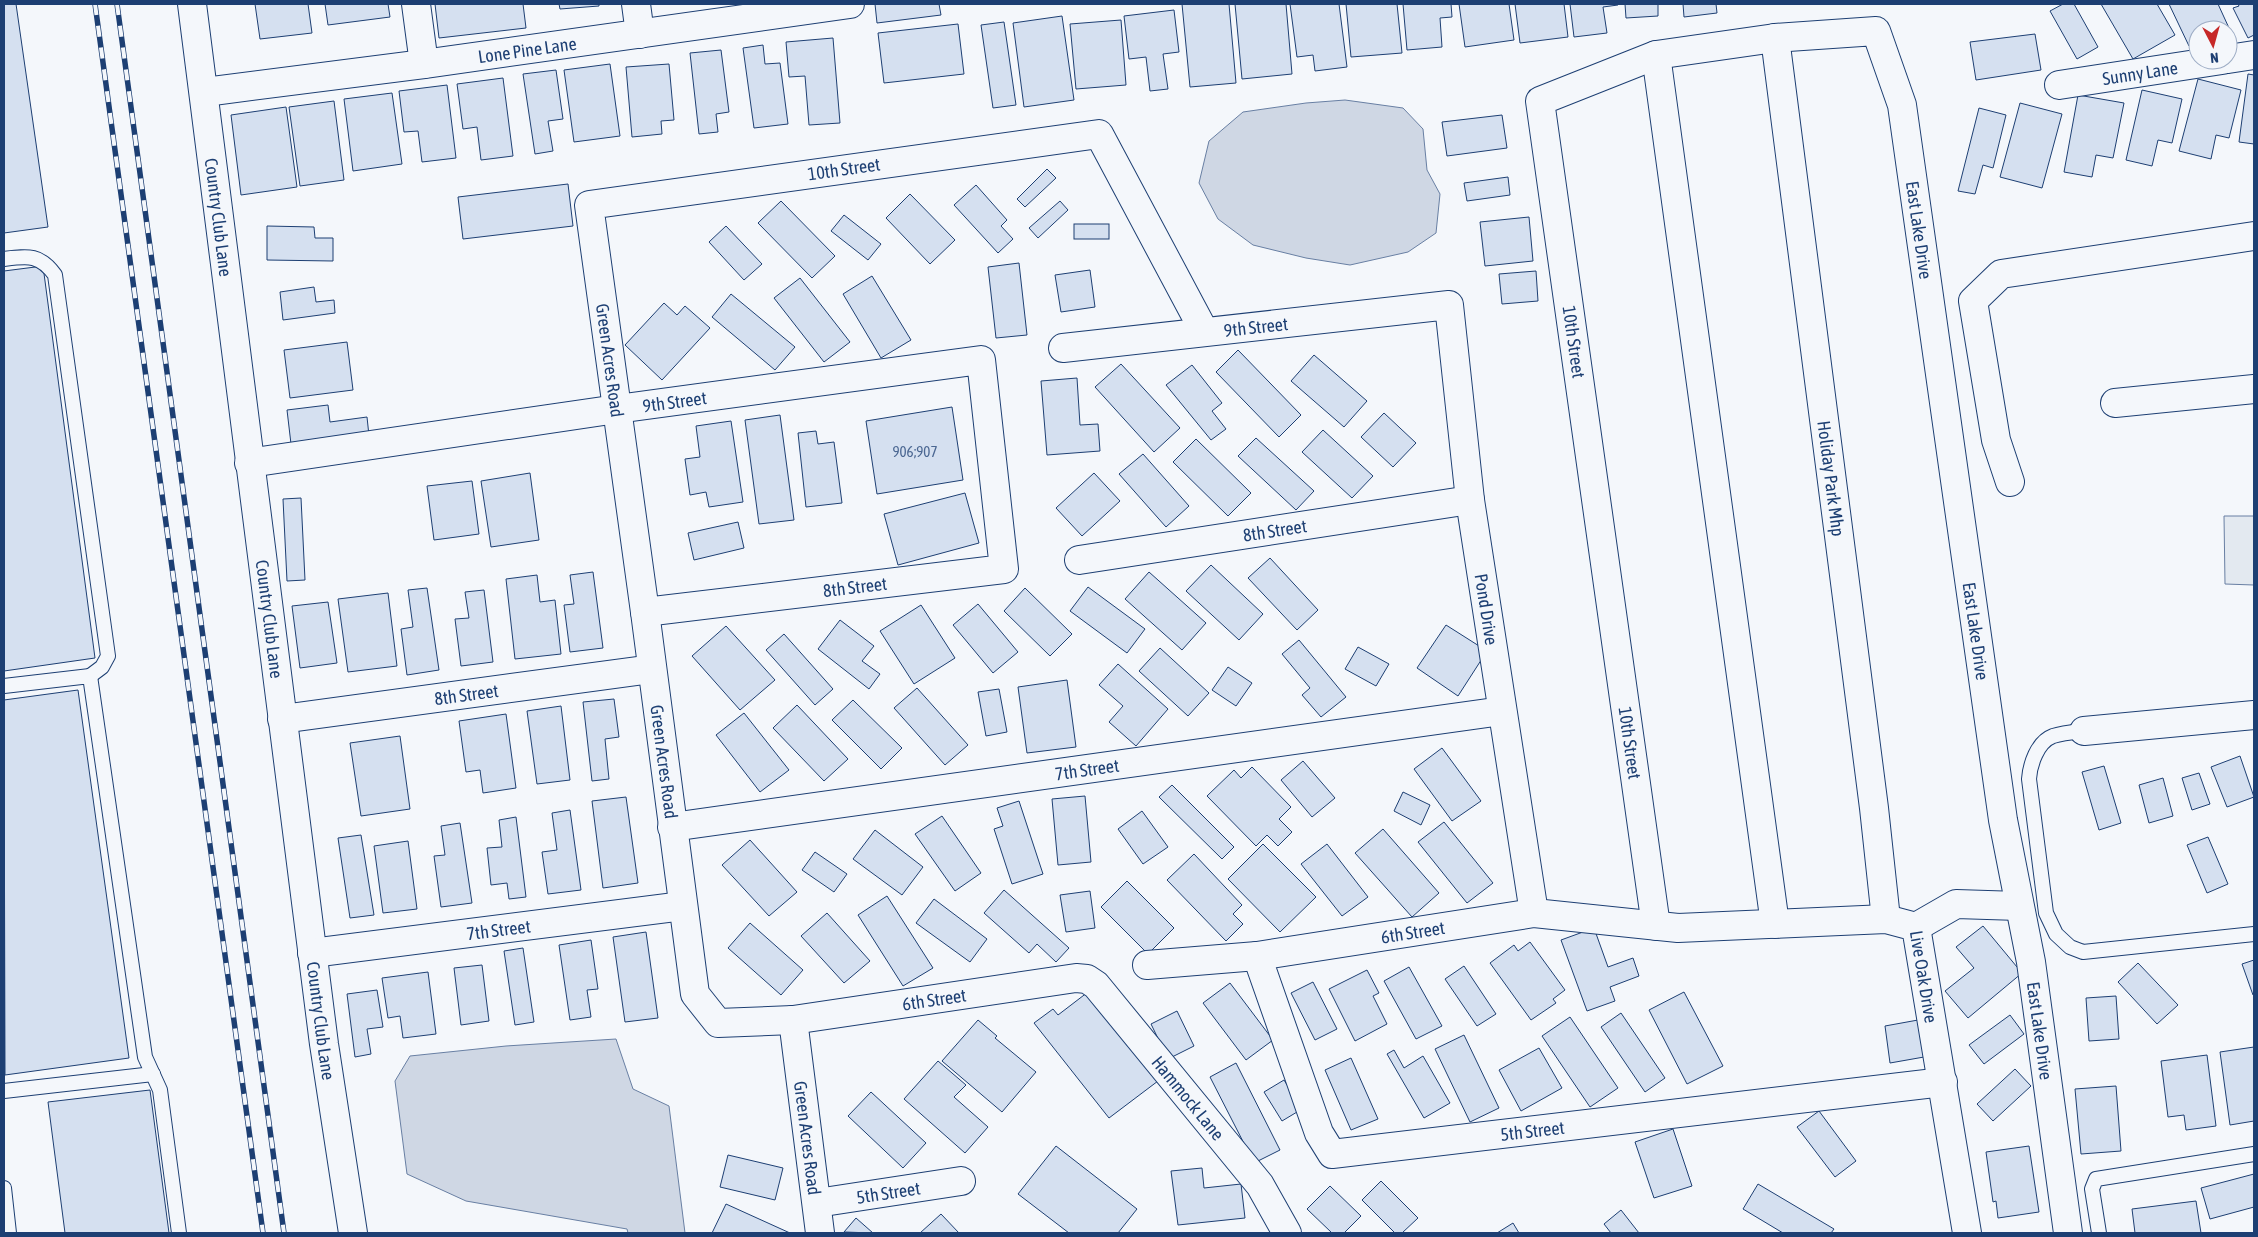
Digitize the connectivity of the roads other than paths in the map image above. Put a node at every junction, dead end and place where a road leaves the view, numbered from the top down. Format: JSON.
{"nodes":[{"id":1,"x":192,"y":4,"type":"edge"},
{"id":2,"x":416,"y":4,"type":"edge"},
{"id":3,"x":636,"y":4,"type":"edge"},
{"id":4,"x":850,"y":4,"type":"edge"},
{"id":5,"x":1876,"y":31,"type":"joint"},
{"id":6,"x":640,"y":34,"type":"junction"},
{"id":7,"x":1775,"y":38,"type":"junction"},
{"id":8,"x":1656,"y":55,"type":"junction"},
{"id":9,"x":2254,"y":55,"type":"edge"},
{"id":10,"x":2238,"y":57,"type":"edge"},
{"id":11,"x":424,"y":64,"type":"junction"},
{"id":12,"x":2188,"y":65,"type":"edge"},
{"id":13,"x":2058,"y":85,"type":"dead end"},
{"id":14,"x":205,"y":92,"type":"junction"},
{"id":15,"x":589,"y":205,"type":"joint"},
{"id":16,"x":2254,"y":236,"type":"edge"},
{"id":17,"x":4,"y":259,"type":"edge"},
{"id":18,"x":1449,"y":305,"type":"joint"},
{"id":19,"x":1204,"y":331,"type":"junction"},
{"id":20,"x":1063,"y":348,"type":"dead end"},
{"id":21,"x":2254,"y":389,"type":"edge"},
{"id":22,"x":2115,"y":403,"type":"dead end"},
{"id":23,"x":616,"y":409,"type":"junction"},
{"id":24,"x":249,"y":463,"type":"junction"},
{"id":25,"x":2010,"y":482,"type":"dead end"},
{"id":26,"x":1470,"y":500,"type":"junction"},
{"id":27,"x":1079,"y":560,"type":"dead end"},
{"id":28,"x":1004,"y":570,"type":"joint"},
{"id":29,"x":645,"y":612,"type":"junction"},
{"id":30,"x":652,"y":669,"type":"junction"},
{"id":31,"x":90,"y":676,"type":"junction"},
{"id":32,"x":4,"y":686,"type":"edge"},
{"id":33,"x":1502,"y":711,"type":"junction"},
{"id":34,"x":2254,"y":715,"type":"edge"},
{"id":35,"x":282,"y":719,"type":"junction"},
{"id":36,"x":2084,"y":731,"type":"joint"},
{"id":37,"x":672,"y":827,"type":"junction"},
{"id":38,"x":683,"y":906,"type":"junction"},
{"id":39,"x":2019,"y":906,"type":"junction"},
{"id":40,"x":1534,"y":913,"type":"junction"},
{"id":41,"x":1886,"y":919,"type":"junction"},
{"id":42,"x":1776,"y":924,"type":"junction"},
{"id":43,"x":1916,"y":926,"type":"junction"},
{"id":44,"x":1667,"y":927,"type":"junction"},
{"id":45,"x":2254,"y":934,"type":"edge"},
{"id":46,"x":312,"y":953,"type":"junction"},
{"id":47,"x":1257,"y":956,"type":"junction"},
{"id":48,"x":1147,"y":965,"type":"dead end"},
{"id":49,"x":1076,"y":978,"type":"joint"},
{"id":50,"x":793,"y":1020,"type":"junction"},
{"id":51,"x":153,"y":1074,"type":"junction"},
{"id":52,"x":1943,"y":1082,"type":"junction"},
{"id":53,"x":4,"y":1091,"type":"edge"},
{"id":54,"x":2254,"y":1154,"type":"edge"},
{"id":55,"x":961,"y":1181,"type":"dead end"},
{"id":56,"x":4,"y":1188,"type":"edge"},
{"id":57,"x":817,"y":1203,"type":"junction"},
{"id":58,"x":9,"y":1233,"type":"edge"},
{"id":59,"x":179,"y":1233,"type":"edge"},
{"id":60,"x":353,"y":1233,"type":"edge"},
{"id":61,"x":820,"y":1233,"type":"edge"},
{"id":62,"x":1287,"y":1233,"type":"edge"},
{"id":63,"x":1967,"y":1233,"type":"edge"},
{"id":64,"x":2068,"y":1233,"type":"edge"},
{"id":65,"x":2099,"y":1233,"type":"edge"}],
"edges":[{"from":1,"to":14,"type":"street","name":"Country Club Lane"},
{"from":2,"to":11,"type":"street"},
{"from":3,"to":6,"type":"street"},
{"from":4,"to":6,"type":"street","name":"Lone Pine Lane"},
{"from":5,"to":7,"type":"street","name":"10th Street"},
{"from":5,"to":39,"type":"street","name":"East Lake Drive"},
{"from":6,"to":11,"type":"street","name":"Lone Pine Lane"},
{"from":7,"to":8,"type":"street","name":"10th Street"},
{"from":7,"to":41,"type":"street","name":"Holiday Park Mhp"},
{"from":8,"to":42,"type":"street"},
{"from":8,"to":44,"type":"street","name":"10th Street"},
{"from":9,"to":10,"type":"street"},
{"from":11,"to":14,"type":"street","name":"Lone Pine Lane"},
{"from":12,"to":13,"type":"street","name":"Sunny Lane"},
{"from":14,"to":24,"type":"street","name":"Country Club Lane"},
{"from":15,"to":19,"type":"street","name":"10th Street"},
{"from":15,"to":23,"type":"street","name":"Green Acres Road"},
{"from":16,"to":25,"type":"street"},
{"from":17,"to":31,"type":"lane"},
{"from":18,"to":19,"type":"street","name":"9th Street"},
{"from":18,"to":26,"type":"street","name":"Pond Drive"},
{"from":19,"to":20,"type":"street","name":"9th Street"},
{"from":21,"to":22,"type":"street"},
{"from":23,"to":24,"type":"street","name":"9th Street"},
{"from":23,"to":28,"type":"street","name":"9th Street"},
{"from":23,"to":29,"type":"street","name":"Green Acres Road"},
{"from":24,"to":35,"type":"street","name":"Country Club Lane"},
{"from":26,"to":27,"type":"street","name":"8th Street"},
{"from":26,"to":33,"type":"street","name":"Pond Drive"},
{"from":28,"to":29,"type":"street","name":"8th Street"},
{"from":29,"to":30,"type":"street","name":"Green Acres Road"},
{"from":30,"to":35,"type":"street","name":"8th Street"},
{"from":30,"to":37,"type":"street","name":"Green Acres Road"},
{"from":31,"to":32,"type":"lane"},
{"from":31,"to":51,"type":"lane"},
{"from":33,"to":37,"type":"street","name":"7th Street"},
{"from":33,"to":40,"type":"street","name":"Pond Drive"},
{"from":34,"to":36,"type":"street"},
{"from":35,"to":46,"type":"street","name":"Country Club Lane"},
{"from":36,"to":45,"type":"lane"},
{"from":37,"to":38,"type":"street","name":"Green Acres Road"},
{"from":38,"to":46,"type":"street","name":"7th Street"},
{"from":38,"to":50,"type":"street","name":"Green Acres Road"},
{"from":39,"to":43,"type":"street"},
{"from":39,"to":64,"type":"street","name":"East Lake Drive"},
{"from":40,"to":44,"type":"street","name":"6th Street"},
{"from":40,"to":47,"type":"street","name":"6th Street"},
{"from":41,"to":42,"type":"street","name":"Live Oak Drive"},
{"from":41,"to":43,"type":"street","name":"Live Oak Drive"},
{"from":42,"to":44,"type":"street","name":"Live Oak Drive"},
{"from":43,"to":52,"type":"street","name":"Live Oak Drive"},
{"from":46,"to":60,"type":"street","name":"Country Club Lane"},
{"from":47,"to":48,"type":"street","name":"6th Street"},
{"from":47,"to":52,"type":"street","name":"5th Street"},
{"from":49,"to":50,"type":"street","name":"6th Street"},
{"from":49,"to":62,"type":"street","name":"Hammock Lane"},
{"from":50,"to":57,"type":"street","name":"Green Acres Road"},
{"from":51,"to":53,"type":"lane"},
{"from":51,"to":59,"type":"lane"},
{"from":52,"to":63,"type":"street","name":"Live Oak Drive"},
{"from":54,"to":65,"type":"lane"},
{"from":55,"to":57,"type":"street","name":"5th Street"},
{"from":56,"to":58,"type":"lane"},
{"from":57,"to":61,"type":"street","name":"Green Acres Road"}]}
